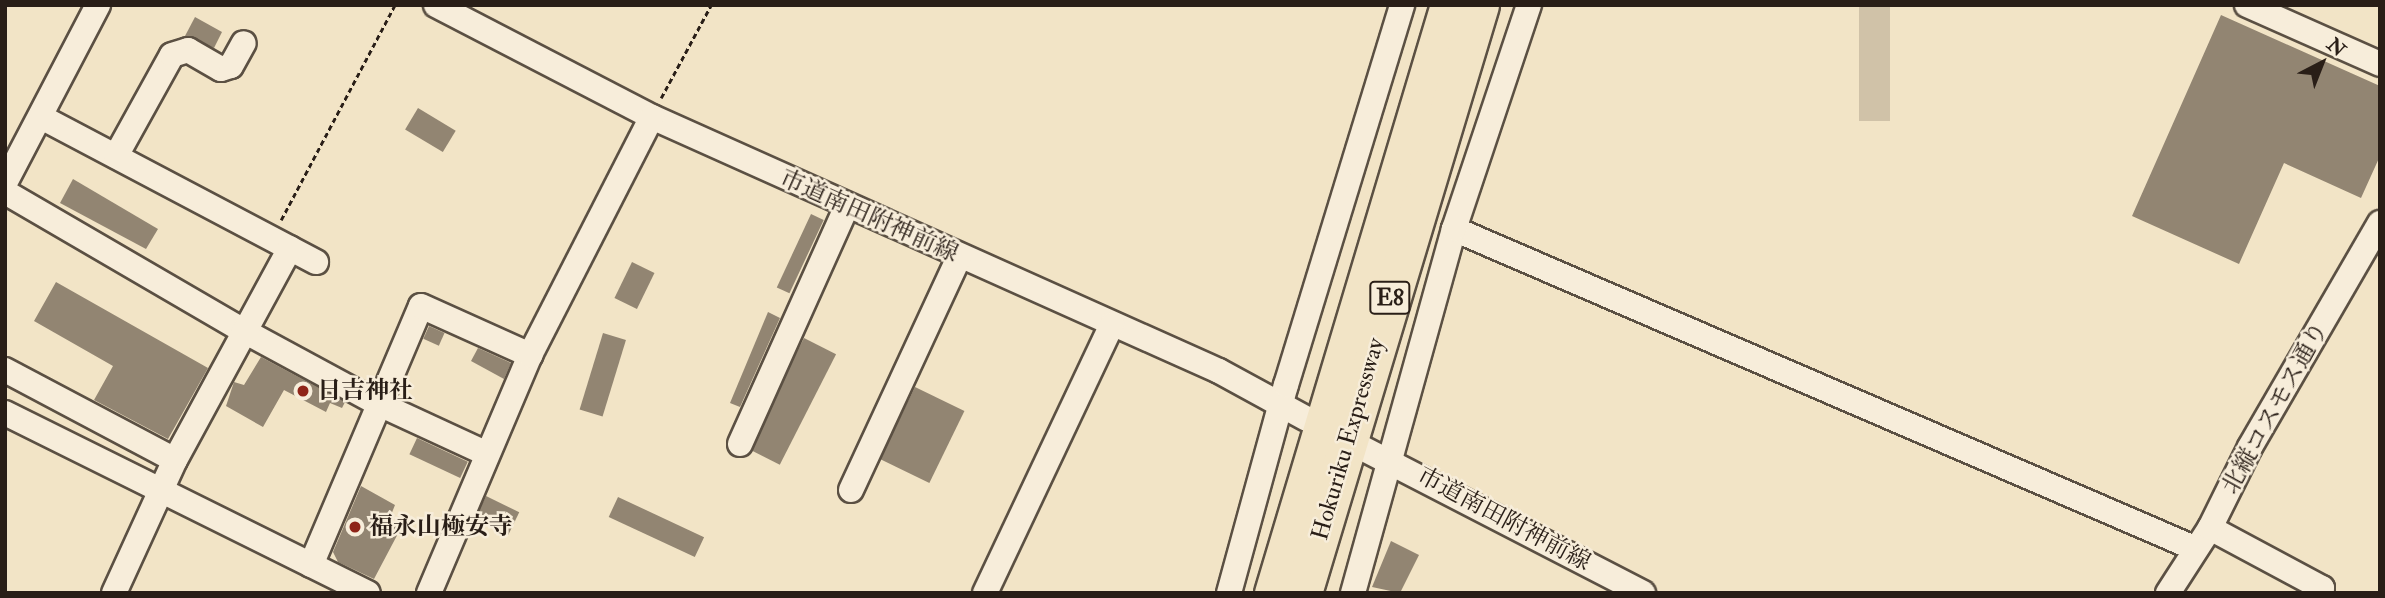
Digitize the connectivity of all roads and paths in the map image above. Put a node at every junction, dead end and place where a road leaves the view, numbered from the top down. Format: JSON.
{"nodes":[{"id":1,"x":98,"y":5,"type":"edge"},
{"id":2,"x":395,"y":5,"type":"edge"},
{"id":3,"x":436,"y":5,"type":"edge"},
{"id":4,"x":710,"y":5,"type":"edge"},
{"id":5,"x":1402,"y":5,"type":"edge"},
{"id":6,"x":1449,"y":5,"type":"edge"},
{"id":7,"x":1480,"y":5,"type":"edge"},
{"id":8,"x":1529,"y":5,"type":"edge"},
{"id":9,"x":2247,"y":5,"type":"edge"},
{"id":10,"x":244,"y":43,"type":"dead end"},
{"id":11,"x":2380,"y":64,"type":"edge"},
{"id":12,"x":41,"y":117,"type":"junction"},
{"id":13,"x":652,"y":117,"type":"junction"},
{"id":14,"x":116,"y":156,"type":"junction"},
{"id":15,"x":5,"y":183,"type":"edge"},
{"id":16,"x":5,"y":192,"type":"edge"},
{"id":17,"x":846,"y":208,"type":"junction"},
{"id":18,"x":2380,"y":223,"type":"edge"},
{"id":19,"x":1454,"y":229,"type":"junction"},
{"id":20,"x":280,"y":243,"type":"junction"},
{"id":21,"x":959,"y":257,"type":"junction"},
{"id":22,"x":316,"y":262,"type":"dead end"},
{"id":23,"x":1112,"y":324,"type":"junction"},
{"id":24,"x":244,"y":331,"type":"junction"},
{"id":25,"x":530,"y":355,"type":"junction"},
{"id":26,"x":5,"y":370,"type":"edge"},
{"id":27,"x":379,"y":404,"type":"junction"},
{"id":28,"x":1280,"y":405,"type":"junction"},
{"id":29,"x":5,"y":412,"type":"edge"},
{"id":30,"x":1307,"y":419,"type":"dead end"},
{"id":31,"x":740,"y":444,"type":"dead end"},
{"id":32,"x":1364,"y":449,"type":"dead end"},
{"id":33,"x":487,"y":454,"type":"junction"},
{"id":34,"x":1388,"y":458,"type":"junction"},
{"id":35,"x":174,"y":460,"type":"junction"},
{"id":36,"x":851,"y":489,"type":"dead end"},
{"id":37,"x":161,"y":493,"type":"junction"},
{"id":38,"x":2210,"y":528,"type":"junction"},
{"id":39,"x":2194,"y":548,"type":"junction"},
{"id":40,"x":311,"y":565,"type":"junction"},
{"id":41,"x":114,"y":593,"type":"edge"},
{"id":42,"x":368,"y":593,"type":"edge"},
{"id":43,"x":429,"y":593,"type":"edge"},
{"id":44,"x":985,"y":593,"type":"edge"},
{"id":45,"x":1229,"y":593,"type":"edge"},
{"id":46,"x":1273,"y":593,"type":"edge"},
{"id":47,"x":1303,"y":593,"type":"edge"},
{"id":48,"x":1353,"y":593,"type":"edge"},
{"id":49,"x":1643,"y":593,"type":"edge"},
{"id":50,"x":2168,"y":593,"type":"edge"},
{"id":51,"x":2321,"y":593,"type":"edge"}],
"edges":[{"from":1,"to":12,"type":"street"},
{"from":2,"to":20,"type":"path"},
{"from":3,"to":13,"type":"street","name":"市道南田附神前線"},
{"from":4,"to":13,"type":"path"},
{"from":5,"to":28,"type":"street"},
{"from":6,"to":46,"type":"highway","name":"Hokuriku Expressway","number":"E8"},
{"from":7,"to":47,"type":"highway","name":"Hokuriku Expressway","number":"E8"},
{"from":8,"to":19,"type":"street"},
{"from":9,"to":11,"type":"street"},
{"from":10,"to":14,"type":"street"},
{"from":12,"to":14,"type":"street"},
{"from":12,"to":15,"type":"street"},
{"from":13,"to":17,"type":"street","name":"市道南田附神前線"},
{"from":13,"to":25,"type":"street"},
{"from":14,"to":20,"type":"street"},
{"from":16,"to":24,"type":"street"},
{"from":17,"to":21,"type":"street","name":"市道南田附神前線"},
{"from":17,"to":31,"type":"street"},
{"from":18,"to":38,"type":"street","name":"北縦コスモス通り"},
{"from":19,"to":34,"type":"street"},
{"from":19,"to":39,"type":"street"},
{"from":20,"to":22,"type":"street"},
{"from":20,"to":24,"type":"street"},
{"from":21,"to":23,"type":"street","name":"市道南田附神前線"},
{"from":21,"to":36,"type":"street"},
{"from":23,"to":28,"type":"street","name":"市道南田附神前線"},
{"from":23,"to":44,"type":"street"},
{"from":24,"to":27,"type":"street"},
{"from":24,"to":35,"type":"street"},
{"from":25,"to":27,"type":"street"},
{"from":25,"to":33,"type":"street"},
{"from":26,"to":35,"type":"street"},
{"from":27,"to":33,"type":"street"},
{"from":27,"to":40,"type":"street"},
{"from":28,"to":30,"type":"street","name":"市道南田附神前線"},
{"from":28,"to":45,"type":"street"},
{"from":29,"to":37,"type":"street"},
{"from":32,"to":34,"type":"street","name":"市道南田附神前線"},
{"from":33,"to":43,"type":"street"},
{"from":34,"to":48,"type":"street"},
{"from":34,"to":49,"type":"street","name":"市道南田附神前線"},
{"from":35,"to":37,"type":"street"},
{"from":37,"to":40,"type":"street"},
{"from":37,"to":41,"type":"street"},
{"from":38,"to":39,"type":"street","name":"北縦コスモス通り"},
{"from":38,"to":51,"type":"street"},
{"from":39,"to":50,"type":"street","name":"北縦コスモス通り"},
{"from":40,"to":42,"type":"street"}]}
